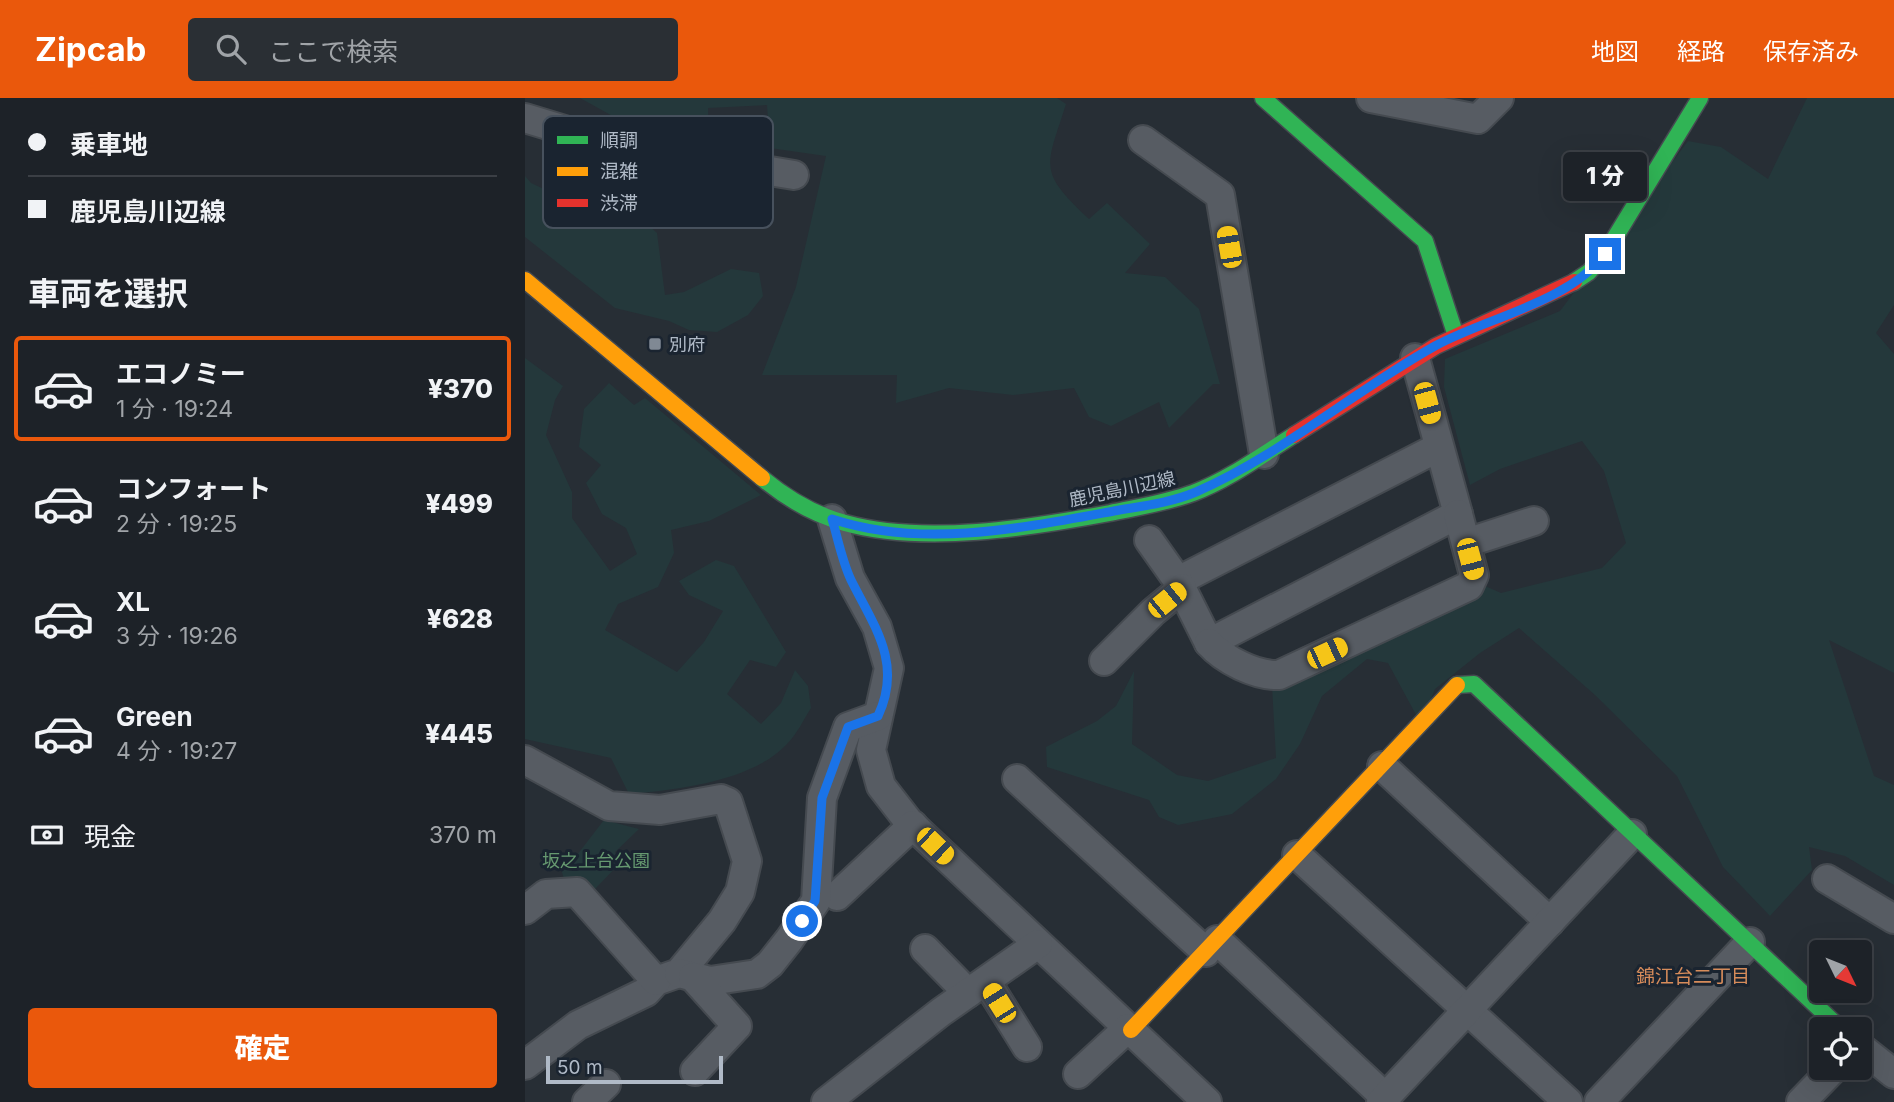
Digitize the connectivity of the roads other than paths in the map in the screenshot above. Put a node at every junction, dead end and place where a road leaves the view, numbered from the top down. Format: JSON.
{"nodes":[{"id":1,"x":1263,"y":98,"type":"edge"},
{"id":2,"x":1371,"y":98,"type":"edge"},
{"id":3,"x":1499,"y":98,"type":"edge"},
{"id":4,"x":1700,"y":98,"type":"edge"},
{"id":5,"x":525,"y":118,"type":"edge"},
{"id":6,"x":543,"y":123,"type":"edge"},
{"id":7,"x":1143,"y":140,"type":"dead end"},
{"id":8,"x":773,"y":172,"type":"edge"},
{"id":9,"x":794,"y":175,"type":"dead end"},
{"id":10,"x":525,"y":280,"type":"edge"},
{"id":11,"x":1456,"y":336,"type":"junction"},
{"id":12,"x":1415,"y":358,"type":"junction"},
{"id":13,"x":1439,"y":447,"type":"junction"},
{"id":14,"x":1264,"y":454,"type":"junction"},
{"id":15,"x":1458,"y":514,"type":"junction"},
{"id":16,"x":832,"y":519,"type":"junction"},
{"id":17,"x":1534,"y":521,"type":"dead end"},
{"id":18,"x":1149,"y":540,"type":"dead end"},
{"id":19,"x":1466,"y":543,"type":"junction"},
{"id":20,"x":1180,"y":584,"type":"junction"},
{"id":21,"x":1209,"y":643,"type":"junction"},
{"id":22,"x":1104,"y":661,"type":"dead end"},
{"id":23,"x":878,"y":716,"type":"junction"},
{"id":24,"x":525,"y":760,"type":"edge"},
{"id":25,"x":1382,"y":766,"type":"junction"},
{"id":26,"x":1017,"y":779,"type":"dead end"},
{"id":27,"x":913,"y":825,"type":"junction"},
{"id":28,"x":1632,"y":834,"type":"junction"},
{"id":29,"x":1297,"y":855,"type":"junction"},
{"id":30,"x":1827,"y":879,"type":"dead end"},
{"id":31,"x":837,"y":896,"type":"dead end"},
{"id":32,"x":525,"y":910,"type":"edge"},
{"id":33,"x":1894,"y":919,"type":"edge"},
{"id":34,"x":1550,"y":922,"type":"junction"},
{"id":35,"x":1750,"y":942,"type":"junction"},
{"id":36,"x":1038,"y":944,"type":"junction"},
{"id":37,"x":1212,"y":946,"type":"junction"},
{"id":38,"x":925,"y":949,"type":"dead end"},
{"id":39,"x":676,"y":977,"type":"junction"},
{"id":40,"x":977,"y":987,"type":"junction"},
{"id":41,"x":1469,"y":1010,"type":"junction"},
{"id":42,"x":1828,"y":1017,"type":"edge"},
{"id":43,"x":1129,"y":1029,"type":"junction"},
{"id":44,"x":1027,"y":1047,"type":"dead end"},
{"id":45,"x":1872,"y":1056,"type":"edge"},
{"id":46,"x":525,"y":1065,"type":"edge"},
{"id":47,"x":695,"y":1071,"type":"dead end"},
{"id":48,"x":1894,"y":1073,"type":"edge"},
{"id":49,"x":1078,"y":1074,"type":"dead end"},
{"id":50,"x":1822,"y":1080,"type":"edge"},
{"id":51,"x":1384,"y":1100,"type":"edge"},
{"id":52,"x":826,"y":1102,"type":"edge"},
{"id":53,"x":1207,"y":1102,"type":"edge"},
{"id":54,"x":1568,"y":1102,"type":"edge"},
{"id":55,"x":1599,"y":1102,"type":"edge"},
{"id":56,"x":1801,"y":1102,"type":"edge"}],
"edges":[{"from":1,"to":11,"type":"main road"},
{"from":2,"to":3,"type":"street"},
{"from":4,"to":11,"type":"main road","name":"鹿児島川辺線"},
{"from":5,"to":6,"type":"street"},
{"from":7,"to":14,"type":"street"},
{"from":8,"to":9,"type":"street"},
{"from":10,"to":16,"type":"main road","name":"鹿児島川辺線"},
{"from":11,"to":12,"type":"main road","name":"鹿児島川辺線"},
{"from":12,"to":13,"type":"street"},
{"from":12,"to":14,"type":"main road","name":"鹿児島川辺線"},
{"from":13,"to":15,"type":"street"},
{"from":13,"to":20,"type":"street"},
{"from":14,"to":16,"type":"main road","name":"鹿児島川辺線"},
{"from":15,"to":19,"type":"street"},
{"from":15,"to":21,"type":"street"},
{"from":16,"to":23,"type":"street"},
{"from":17,"to":19,"type":"street"},
{"from":18,"to":20,"type":"street"},
{"from":19,"to":21,"type":"street"},
{"from":20,"to":21,"type":"street"},
{"from":20,"to":22,"type":"street"},
{"from":23,"to":27,"type":"street"},
{"from":23,"to":39,"type":"street"},
{"from":24,"to":39,"type":"street"},
{"from":25,"to":28,"type":"main road"},
{"from":25,"to":29,"type":"main road"},
{"from":25,"to":34,"type":"street"},
{"from":26,"to":37,"type":"street"},
{"from":27,"to":31,"type":"street"},
{"from":27,"to":36,"type":"street"},
{"from":28,"to":34,"type":"street"},
{"from":28,"to":35,"type":"main road"},
{"from":29,"to":37,"type":"main road"},
{"from":29,"to":41,"type":"street"},
{"from":30,"to":33,"type":"street"},
{"from":32,"to":39,"type":"street"},
{"from":34,"to":41,"type":"street"},
{"from":35,"to":42,"type":"main road"},
{"from":35,"to":55,"type":"street"},
{"from":36,"to":40,"type":"street"},
{"from":36,"to":43,"type":"street"},
{"from":37,"to":43,"type":"main road"},
{"from":37,"to":51,"type":"street"},
{"from":38,"to":40,"type":"street"},
{"from":39,"to":46,"type":"street"},
{"from":39,"to":47,"type":"street"},
{"from":40,"to":44,"type":"street"},
{"from":40,"to":52,"type":"street"},
{"from":41,"to":51,"type":"street"},
{"from":41,"to":54,"type":"street"},
{"from":43,"to":49,"type":"street"},
{"from":43,"to":53,"type":"street"},
{"from":45,"to":48,"type":"street"},
{"from":50,"to":56,"type":"street"}]}
